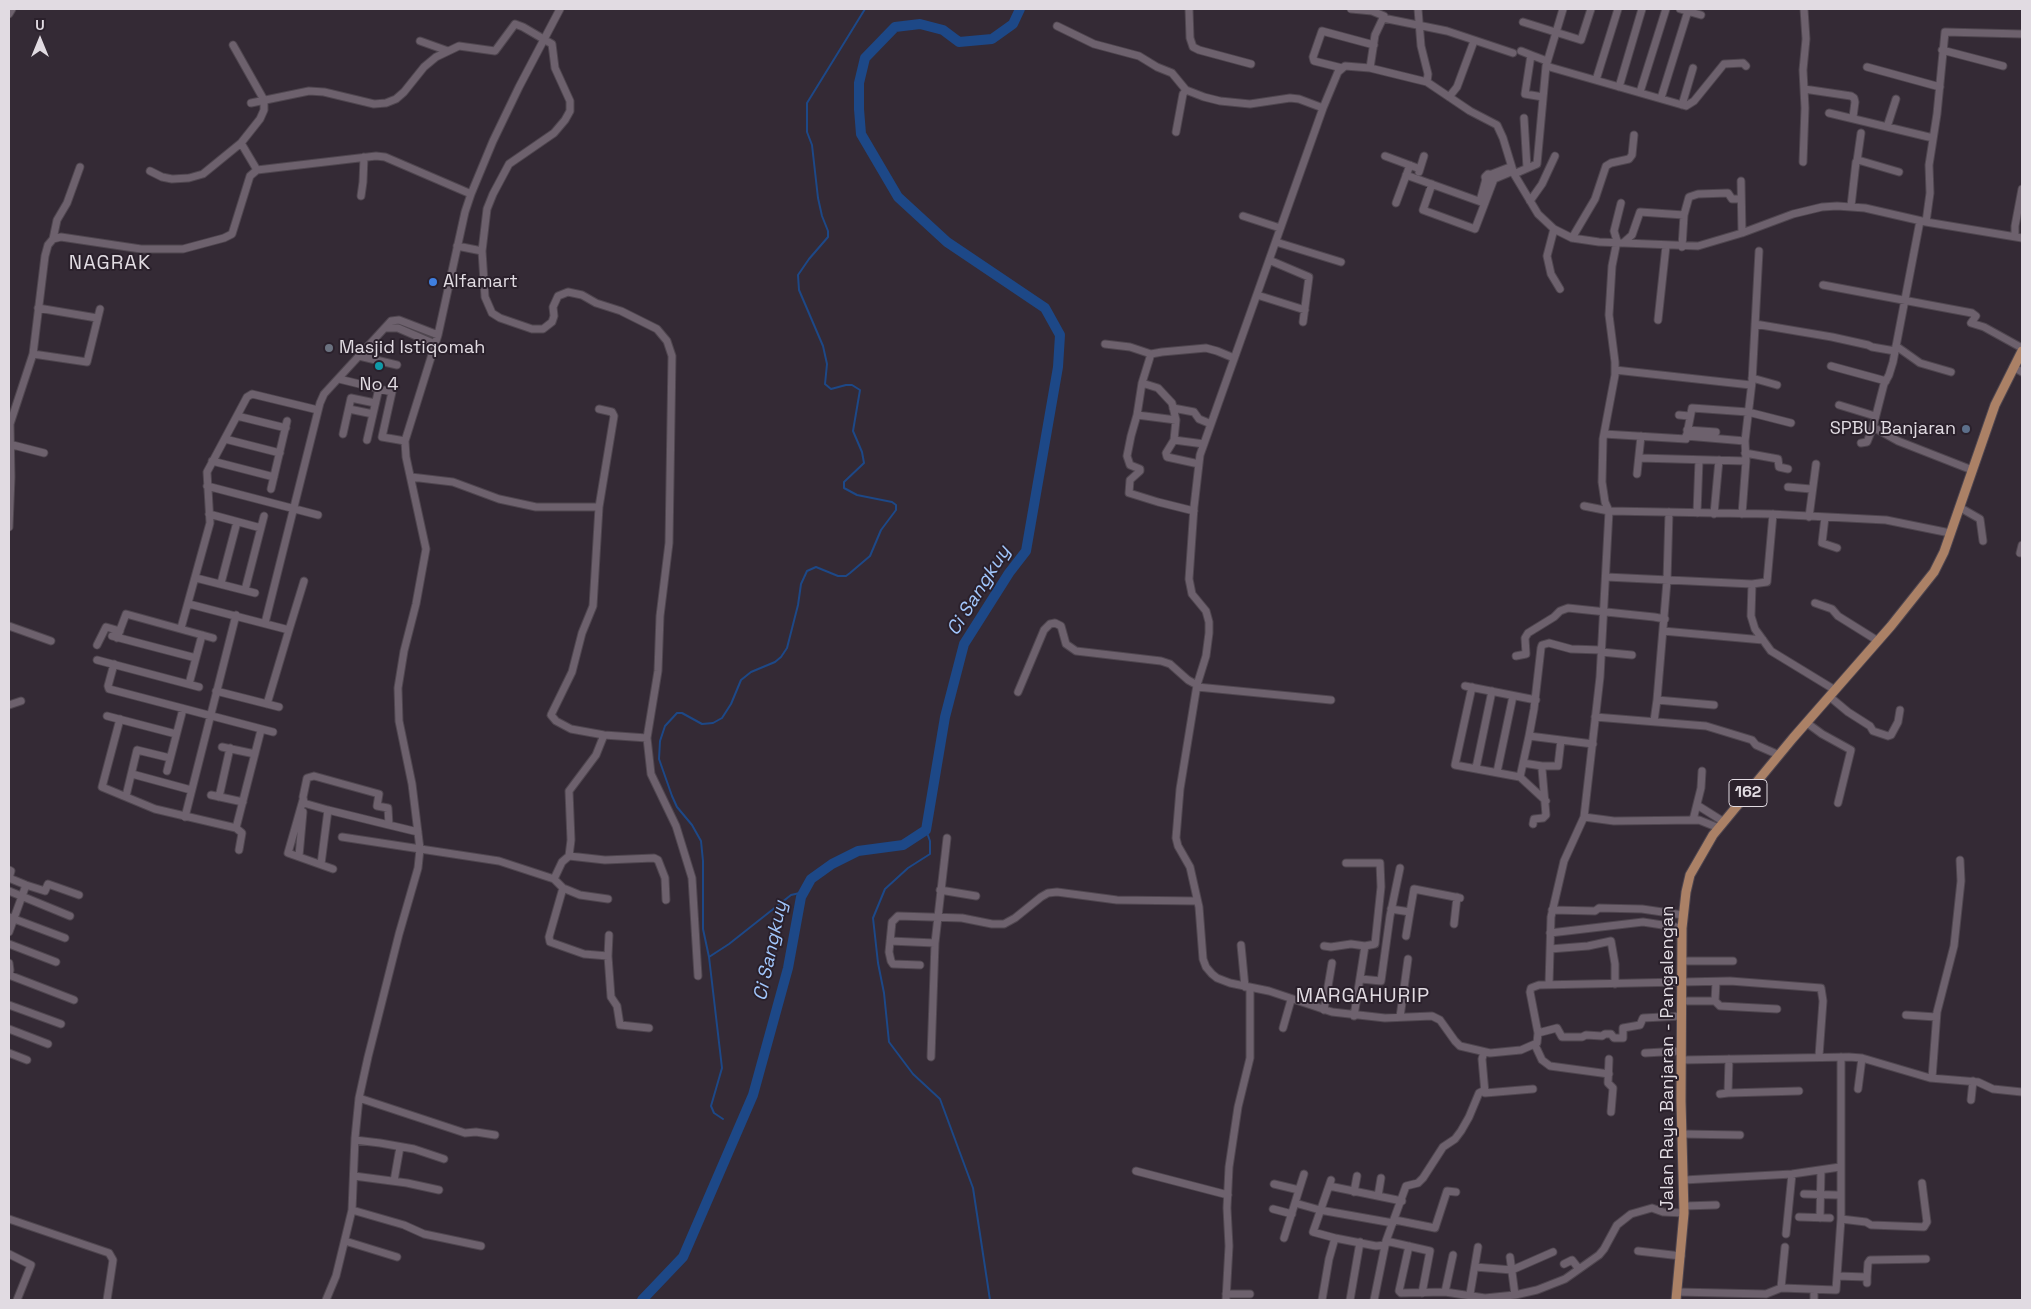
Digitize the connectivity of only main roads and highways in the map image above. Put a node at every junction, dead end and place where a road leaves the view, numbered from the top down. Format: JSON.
{"nodes":[{"id":1,"x":2022,"y":350,"type":"edge"},
{"id":2,"x":1677,"y":1296,"type":"edge"}],
"edges":[{"from":1,"to":2,"type":"main road","name":"Jalan Raya Banjaran - Pangalengan","number":"162"}]}
